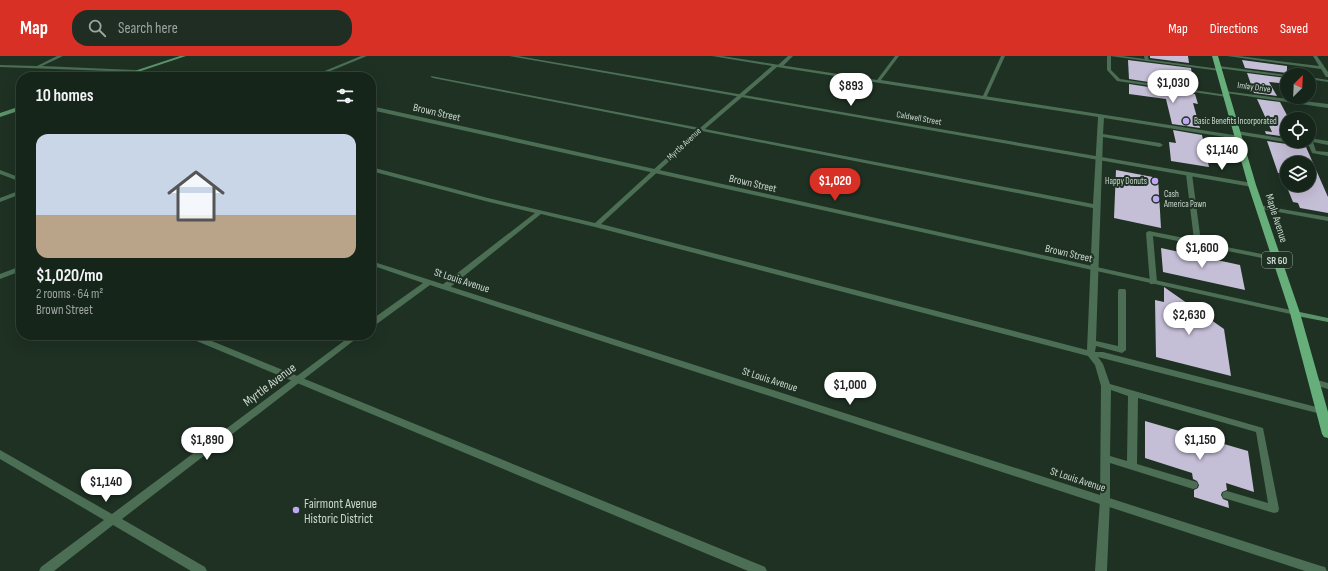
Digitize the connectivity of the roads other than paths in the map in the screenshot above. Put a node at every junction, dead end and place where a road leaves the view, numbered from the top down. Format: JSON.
{"nodes":[{"id":1,"x":61,"y":56,"type":"edge"},
{"id":2,"x":184,"y":56,"type":"edge"},
{"id":3,"x":365,"y":56,"type":"edge"},
{"id":4,"x":511,"y":56,"type":"edge"},
{"id":5,"x":714,"y":56,"type":"edge"},
{"id":6,"x":791,"y":56,"type":"edge"},
{"id":7,"x":897,"y":56,"type":"edge"},
{"id":8,"x":1003,"y":56,"type":"edge"},
{"id":9,"x":1109,"y":56,"type":"edge"},
{"id":10,"x":1112,"y":56,"type":"edge"},
{"id":11,"x":1215,"y":56,"type":"edge"},
{"id":12,"x":1229,"y":56,"type":"edge"},
{"id":13,"x":1314,"y":56,"type":"edge"},
{"id":14,"x":1146,"y":58,"type":"edge"},
{"id":15,"x":0,"y":66,"type":"edge"},
{"id":16,"x":778,"y":66,"type":"junction"},
{"id":17,"x":36,"y":67,"type":"junction"},
{"id":18,"x":1219,"y":68,"type":"junction"},
{"id":19,"x":1322,"y":68,"type":"junction"},
{"id":20,"x":135,"y":72,"type":"joint"},
{"id":21,"x":325,"y":72,"type":"edge"},
{"id":22,"x":1280,"y":75,"type":"edge"},
{"id":23,"x":1328,"y":76,"type":"edge"},
{"id":24,"x":433,"y":77,"type":"dead end"},
{"id":25,"x":1316,"y":79,"type":"edge"},
{"id":26,"x":878,"y":81,"type":"junction"},
{"id":27,"x":1328,"y":81,"type":"edge"},
{"id":28,"x":1227,"y":94,"type":"junction"},
{"id":29,"x":740,"y":96,"type":"junction"},
{"id":30,"x":984,"y":98,"type":"junction"},
{"id":31,"x":1328,"y":106,"type":"edge"},
{"id":32,"x":376,"y":109,"type":"edge"},
{"id":33,"x":16,"y":110,"type":"edge"},
{"id":34,"x":0,"y":115,"type":"edge"},
{"id":35,"x":1101,"y":116,"type":"junction"},
{"id":36,"x":700,"y":130,"type":"junction"},
{"id":37,"x":1100,"y":135,"type":"junction"},
{"id":38,"x":1238,"y":135,"type":"junction"},
{"id":39,"x":1280,"y":140,"type":"edge"},
{"id":40,"x":1316,"y":141,"type":"edge"},
{"id":41,"x":1328,"y":143,"type":"edge"},
{"id":42,"x":1160,"y":145,"type":"dead end"},
{"id":43,"x":1312,"y":148,"type":"edge"},
{"id":44,"x":1328,"y":154,"type":"edge"},
{"id":45,"x":1099,"y":159,"type":"junction"},
{"id":46,"x":376,"y":170,"type":"edge"},
{"id":47,"x":655,"y":171,"type":"junction"},
{"id":48,"x":0,"y":172,"type":"edge"},
{"id":49,"x":1189,"y":174,"type":"junction"},
{"id":50,"x":16,"y":178,"type":"edge"},
{"id":51,"x":1252,"y":185,"type":"junction"},
{"id":52,"x":16,"y":194,"type":"edge"},
{"id":53,"x":0,"y":200,"type":"edge"},
{"id":54,"x":1096,"y":207,"type":"junction"},
{"id":55,"x":1259,"y":207,"type":"junction"},
{"id":56,"x":540,"y":212,"type":"junction"},
{"id":57,"x":1328,"y":219,"type":"edge"},
{"id":58,"x":596,"y":225,"type":"junction"},
{"id":59,"x":1198,"y":243,"type":"junction"},
{"id":60,"x":1277,"y":259,"type":"junction"},
{"id":61,"x":376,"y":265,"type":"edge"},
{"id":62,"x":1094,"y":269,"type":"junction"},
{"id":63,"x":16,"y":270,"type":"edge"},
{"id":64,"x":0,"y":277,"type":"edge"},
{"id":65,"x":429,"y":282,"type":"junction"},
{"id":66,"x":1153,"y":282,"type":"junction"},
{"id":67,"x":445,"y":287,"type":"junction"},
{"id":68,"x":1122,"y":291,"type":"dead end"},
{"id":69,"x":1295,"y":313,"type":"junction"},
{"id":70,"x":376,"y":320,"type":"edge"},
{"id":71,"x":1328,"y":320,"type":"edge"},
{"id":72,"x":202,"y":340,"type":"edge"},
{"id":73,"x":350,"y":340,"type":"edge"},
{"id":74,"x":1091,"y":342,"type":"junction"},
{"id":75,"x":1091,"y":354,"type":"junction"},
{"id":76,"x":296,"y":380,"type":"junction"},
{"id":77,"x":1314,"y":382,"type":"junction"},
{"id":78,"x":1106,"y":386,"type":"junction"},
{"id":79,"x":1328,"y":386,"type":"edge"},
{"id":80,"x":1133,"y":394,"type":"junction"},
{"id":81,"x":1321,"y":411,"type":"junction"},
{"id":82,"x":1328,"y":434,"type":"edge"},
{"id":83,"x":0,"y":454,"type":"edge"},
{"id":84,"x":1106,"y":458,"type":"junction"},
{"id":85,"x":1132,"y":466,"type":"junction"},
{"id":86,"x":1193,"y":485,"type":"dead end"},
{"id":87,"x":1227,"y":495,"type":"dead end"},
{"id":88,"x":1105,"y":500,"type":"junction"},
{"id":89,"x":112,"y":519,"type":"junction"},
{"id":90,"x":45,"y":571,"type":"edge"},
{"id":91,"x":201,"y":571,"type":"edge"},
{"id":92,"x":761,"y":571,"type":"edge"},
{"id":93,"x":1100,"y":571,"type":"edge"},
{"id":94,"x":1321,"y":571,"type":"edge"}],
"edges":[{"from":1,"to":17,"type":"street"},
{"from":2,"to":20,"type":"street"},
{"from":3,"to":21,"type":"street"},
{"from":4,"to":29,"type":"street","name":"Caldwell Street"},
{"from":5,"to":16,"type":"street"},
{"from":6,"to":16,"type":"street","name":"Myrtle Avenue"},
{"from":7,"to":26,"type":"street"},
{"from":8,"to":30,"type":"street"},
{"from":9,"to":28,"type":"street","name":"Imlay Drive"},
{"from":10,"to":14,"type":"street"},
{"from":11,"to":18,"type":"main road","name":"Maple Avenue","number":"SR 60"},
{"from":12,"to":19,"type":"street"},
{"from":13,"to":19,"type":"street"},
{"from":14,"to":18,"type":"street"},
{"from":15,"to":17,"type":"street"},
{"from":16,"to":26,"type":"street"},
{"from":16,"to":29,"type":"street","name":"Myrtle Avenue"},
{"from":17,"to":20,"type":"street"},
{"from":18,"to":22,"type":"street"},
{"from":18,"to":28,"type":"main road","name":"Maple Avenue","number":"SR 60"},
{"from":19,"to":23,"type":"street"},
{"from":24,"to":36,"type":"street"},
{"from":25,"to":27,"type":"street"},
{"from":26,"to":30,"type":"street"},
{"from":28,"to":31,"type":"street","name":"Imlay Drive"},
{"from":28,"to":38,"type":"main road","name":"Maple Avenue","number":"SR 60"},
{"from":29,"to":36,"type":"street","name":"Myrtle Avenue"},
{"from":29,"to":45,"type":"street","name":"Caldwell Street"},
{"from":30,"to":35,"type":"street"},
{"from":32,"to":47,"type":"street","name":"Brown Street"},
{"from":33,"to":34,"type":"street"},
{"from":35,"to":37,"type":"street"},
{"from":35,"to":38,"type":"street"},
{"from":36,"to":47,"type":"street","name":"Myrtle Avenue"},
{"from":36,"to":54,"type":"street"},
{"from":37,"to":42,"type":"street"},
{"from":37,"to":45,"type":"street"},
{"from":38,"to":39,"type":"street"},
{"from":38,"to":51,"type":"main road","name":"Maple Avenue","number":"SR 60"},
{"from":40,"to":41,"type":"street"},
{"from":43,"to":44,"type":"street"},
{"from":45,"to":49,"type":"street","name":"Caldwell Street"},
{"from":45,"to":54,"type":"street"},
{"from":46,"to":56,"type":"street"},
{"from":47,"to":58,"type":"street","name":"Myrtle Avenue"},
{"from":47,"to":62,"type":"street","name":"Brown Street"},
{"from":48,"to":50,"type":"street"},
{"from":49,"to":51,"type":"street","name":"Caldwell Street"},
{"from":49,"to":59,"type":"street"},
{"from":51,"to":55,"type":"main road","name":"Maple Avenue","number":"SR 60"},
{"from":52,"to":53,"type":"street"},
{"from":54,"to":62,"type":"street"},
{"from":55,"to":57,"type":"street"},
{"from":55,"to":60,"type":"main road","name":"Maple Avenue","number":"SR 60"},
{"from":56,"to":58,"type":"street"},
{"from":56,"to":67,"type":"street"},
{"from":58,"to":75,"type":"street"},
{"from":59,"to":60,"type":"street"},
{"from":59,"to":66,"type":"street"},
{"from":60,"to":69,"type":"main road","name":"Maple Avenue","number":"SR 60"},
{"from":61,"to":65,"type":"street","name":"St Louis Avenue"},
{"from":62,"to":66,"type":"street","name":"Brown Street"},
{"from":62,"to":74,"type":"street"},
{"from":63,"to":64,"type":"street"},
{"from":65,"to":67,"type":"street","name":"St Louis Avenue"},
{"from":65,"to":70,"type":"street"},
{"from":66,"to":69,"type":"street","name":"Brown Street"},
{"from":67,"to":88,"type":"street","name":"St Louis Avenue"},
{"from":68,"to":74,"type":"street"},
{"from":69,"to":71,"type":"street"},
{"from":69,"to":77,"type":"main road","name":"Maple Avenue","number":"SR 60"},
{"from":72,"to":76,"type":"street"},
{"from":73,"to":76,"type":"street","name":"Myrtle Avenue"},
{"from":74,"to":75,"type":"street"},
{"from":75,"to":78,"type":"street"},
{"from":75,"to":81,"type":"street"},
{"from":76,"to":89,"type":"street","name":"Myrtle Avenue"},
{"from":76,"to":92,"type":"street"},
{"from":77,"to":79,"type":"street"},
{"from":77,"to":81,"type":"main road","name":"Maple Avenue","number":"SR 60"},
{"from":78,"to":80,"type":"street"},
{"from":78,"to":84,"type":"street"},
{"from":80,"to":85,"type":"street"},
{"from":80,"to":87,"type":"street"},
{"from":81,"to":82,"type":"main road","name":"Maple Avenue","number":"SR 60"},
{"from":83,"to":89,"type":"street"},
{"from":84,"to":85,"type":"street"},
{"from":84,"to":88,"type":"street"},
{"from":85,"to":86,"type":"street"},
{"from":88,"to":93,"type":"street"},
{"from":88,"to":94,"type":"street","name":"St Louis Avenue"},
{"from":89,"to":90,"type":"street","name":"Myrtle Avenue"},
{"from":89,"to":91,"type":"street"}]}
